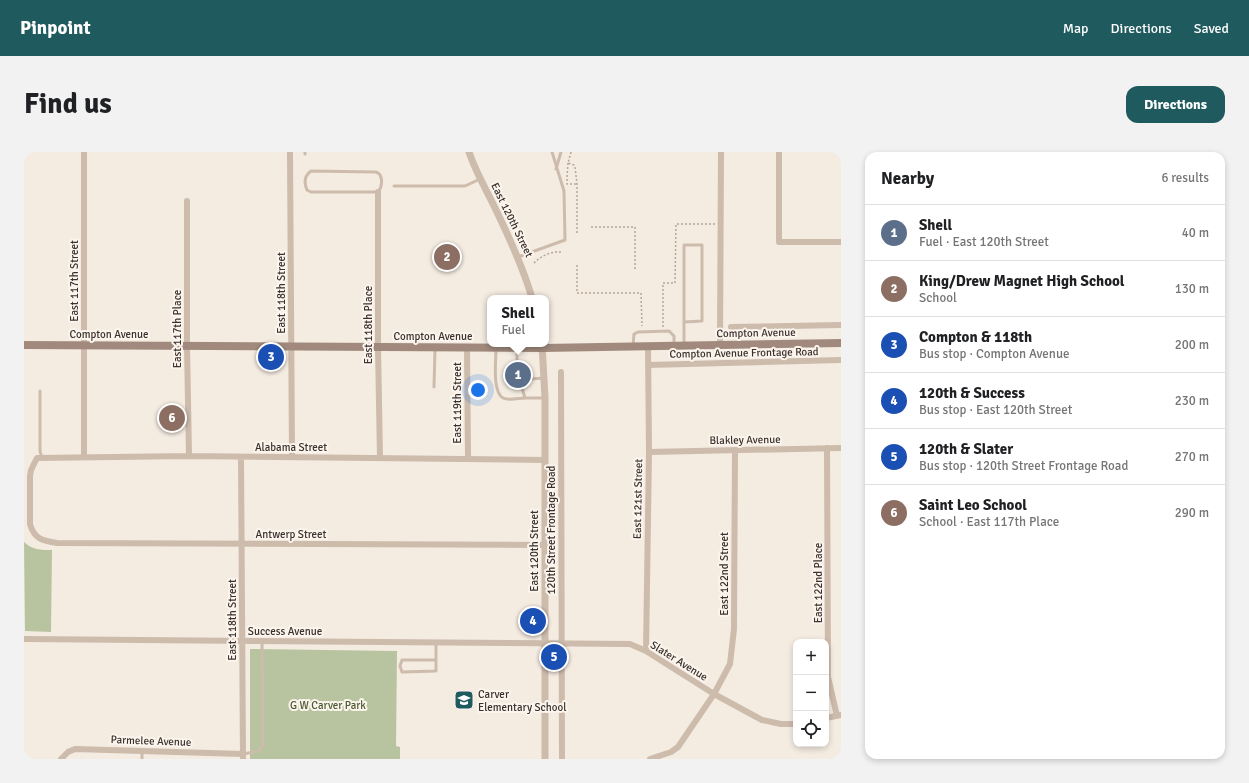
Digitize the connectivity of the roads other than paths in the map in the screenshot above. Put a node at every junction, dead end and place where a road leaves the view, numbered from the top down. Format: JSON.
{"nodes":[{"id":1,"x":84,"y":152,"type":"edge"},
{"id":2,"x":290,"y":152,"type":"edge"},
{"id":3,"x":469,"y":152,"type":"edge"},
{"id":4,"x":552,"y":152,"type":"edge"},
{"id":5,"x":561,"y":152,"type":"edge"},
{"id":6,"x":721,"y":152,"type":"edge"},
{"id":7,"x":779,"y":152,"type":"edge"},
{"id":8,"x":556,"y":169,"type":"junction"},
{"id":9,"x":480,"y":179,"type":"junction"},
{"id":10,"x":394,"y":186,"type":"dead end"},
{"id":11,"x":378,"y":192,"type":"junction"},
{"id":12,"x":187,"y":201,"type":"dead end"},
{"id":13,"x":841,"y":242,"type":"edge"},
{"id":14,"x":518,"y":257,"type":"junction"},
{"id":15,"x":531,"y":295,"type":"edge"},
{"id":16,"x":684,"y":322,"type":"junction"},
{"id":17,"x":841,"y":325,"type":"edge"},
{"id":18,"x":731,"y":327,"type":"dead end"},
{"id":19,"x":841,"y":343,"type":"edge"},
{"id":20,"x":24,"y":345,"type":"edge"},
{"id":21,"x":83,"y":345,"type":"junction"},
{"id":22,"x":720,"y":345,"type":"junction"},
{"id":23,"x":187,"y":346,"type":"junction"},
{"id":24,"x":291,"y":346,"type":"junction"},
{"id":25,"x":549,"y":346,"type":"edge"},
{"id":26,"x":633,"y":346,"type":"junction"},
{"id":27,"x":648,"y":346,"type":"junction"},
{"id":28,"x":674,"y":346,"type":"junction"},
{"id":29,"x":684,"y":346,"type":"junction"},
{"id":30,"x":378,"y":347,"type":"junction"},
{"id":31,"x":435,"y":347,"type":"junction"},
{"id":32,"x":467,"y":347,"type":"junction"},
{"id":33,"x":530,"y":347,"type":"edge"},
{"id":34,"x":543,"y":347,"type":"edge"},
{"id":35,"x":496,"y":348,"type":"junction"},
{"id":36,"x":517,"y":348,"type":"junction"},
{"id":37,"x":841,"y":360,"type":"edge"},
{"id":38,"x":648,"y":365,"type":"junction"},
{"id":39,"x":515,"y":368,"type":"junction"},
{"id":40,"x":561,"y":372,"type":"dead end"},
{"id":41,"x":544,"y":378,"type":"junction"},
{"id":42,"x":530,"y":379,"type":"junction"},
{"id":43,"x":521,"y":382,"type":"junction"},
{"id":44,"x":434,"y":387,"type":"dead end"},
{"id":45,"x":40,"y":391,"type":"dead end"},
{"id":46,"x":525,"y":398,"type":"junction"},
{"id":47,"x":545,"y":398,"type":"junction"},
{"id":48,"x":827,"y":448,"type":"junction"},
{"id":49,"x":841,"y":448,"type":"edge"},
{"id":50,"x":735,"y":450,"type":"junction"},
{"id":51,"x":649,"y":452,"type":"junction"},
{"id":52,"x":189,"y":456,"type":"junction"},
{"id":53,"x":84,"y":457,"type":"junction"},
{"id":54,"x":241,"y":457,"type":"junction"},
{"id":55,"x":292,"y":457,"type":"junction"},
{"id":56,"x":39,"y":458,"type":"junction"},
{"id":57,"x":380,"y":458,"type":"junction"},
{"id":58,"x":468,"y":459,"type":"junction"},
{"id":59,"x":545,"y":460,"type":"junction"},
{"id":60,"x":242,"y":544,"type":"junction"},
{"id":61,"x":545,"y":545,"type":"junction"},
{"id":62,"x":24,"y":639,"type":"edge"},
{"id":63,"x":242,"y":641,"type":"junction"},
{"id":64,"x":262,"y":641,"type":"junction"},
{"id":65,"x":436,"y":642,"type":"junction"},
{"id":66,"x":561,"y":643,"type":"junction"},
{"id":67,"x":545,"y":644,"type":"junction"},
{"id":68,"x":646,"y":651,"type":"junction"},
{"id":69,"x":436,"y":660,"type":"junction"},
{"id":70,"x":714,"y":694,"type":"junction"},
{"id":71,"x":839,"y":716,"type":"edge"},
{"id":72,"x":829,"y":718,"type":"edge"},
{"id":73,"x":793,"y":724,"type":"edge"},
{"id":74,"x":142,"y":751,"type":"junction"},
{"id":75,"x":243,"y":756,"type":"edge"},
{"id":76,"x":61,"y":758,"type":"edge"},
{"id":77,"x":142,"y":759,"type":"edge"},
{"id":78,"x":545,"y":759,"type":"edge"},
{"id":79,"x":562,"y":759,"type":"edge"},
{"id":80,"x":650,"y":759,"type":"edge"}],
"edges":[{"from":1,"to":21,"type":"street","name":"East 117th Street"},
{"from":2,"to":24,"type":"street","name":"East 118th Street"},
{"from":3,"to":9,"type":"street","name":"East 120th Street"},
{"from":4,"to":8,"type":"lane"},
{"from":5,"to":8,"type":"lane"},
{"from":6,"to":22,"type":"street"},
{"from":7,"to":13,"type":"street"},
{"from":8,"to":14,"type":"lane"},
{"from":9,"to":10,"type":"lane"},
{"from":9,"to":14,"type":"street","name":"East 120th Street"},
{"from":11,"to":11,"type":"lane"},
{"from":11,"to":30,"type":"street","name":"East 118th Place"},
{"from":12,"to":23,"type":"street","name":"East 117th Place"},
{"from":14,"to":15,"type":"street","name":"East 120th Street"},
{"from":16,"to":16,"type":"lane"},
{"from":16,"to":29,"type":"lane"},
{"from":17,"to":18,"type":"street"},
{"from":19,"to":22,"type":"main road","name":"Compton Avenue"},
{"from":20,"to":21,"type":"main road","name":"Compton Avenue"},
{"from":21,"to":23,"type":"main road","name":"Compton Avenue"},
{"from":21,"to":53,"type":"street","name":"East 117th Street"},
{"from":22,"to":29,"type":"main road","name":"Compton Avenue"},
{"from":23,"to":24,"type":"main road","name":"Compton Avenue"},
{"from":23,"to":52,"type":"street","name":"East 117th Place"},
{"from":24,"to":30,"type":"main road","name":"Compton Avenue"},
{"from":24,"to":55,"type":"street","name":"East 118th Street"},
{"from":25,"to":26,"type":"main road","name":"Compton Avenue"},
{"from":26,"to":27,"type":"main road","name":"Compton Avenue"},
{"from":26,"to":28,"type":"lane"},
{"from":27,"to":28,"type":"main road","name":"Compton Avenue"},
{"from":27,"to":38,"type":"street","name":"East 121st Street"},
{"from":28,"to":29,"type":"main road","name":"Compton Avenue"},
{"from":30,"to":31,"type":"main road","name":"Compton Avenue"},
{"from":30,"to":57,"type":"street","name":"East 118th Place"},
{"from":31,"to":32,"type":"main road","name":"Compton Avenue"},
{"from":31,"to":44,"type":"lane"},
{"from":32,"to":35,"type":"main road","name":"Compton Avenue"},
{"from":32,"to":58,"type":"street","name":"East 119th Street"},
{"from":33,"to":36,"type":"main road","name":"Compton Avenue"},
{"from":34,"to":41,"type":"street","name":"East 120th Street"},
{"from":35,"to":36,"type":"main road","name":"Compton Avenue"},
{"from":35,"to":46,"type":"lane"},
{"from":36,"to":39,"type":"lane"},
{"from":37,"to":38,"type":"street","name":"Compton Avenue Frontage Road"},
{"from":38,"to":51,"type":"street","name":"East 121st Street"},
{"from":39,"to":42,"type":"lane"},
{"from":39,"to":43,"type":"lane"},
{"from":40,"to":66,"type":"street","name":"120th Street Frontage Road"},
{"from":41,"to":42,"type":"lane"},
{"from":41,"to":47,"type":"street","name":"East 120th Street"},
{"from":42,"to":43,"type":"lane"},
{"from":43,"to":46,"type":"lane"},
{"from":45,"to":56,"type":"lane"},
{"from":46,"to":47,"type":"lane"},
{"from":47,"to":59,"type":"street","name":"East 120th Street"},
{"from":48,"to":49,"type":"street","name":"Blakley Avenue"},
{"from":48,"to":50,"type":"street","name":"Blakley Avenue"},
{"from":48,"to":71,"type":"street","name":"East 122nd Place"},
{"from":50,"to":51,"type":"street","name":"Blakley Avenue"},
{"from":50,"to":70,"type":"street","name":"East 122nd Street"},
{"from":51,"to":68,"type":"street","name":"East 121st Street"},
{"from":52,"to":53,"type":"street","name":"Alabama Street"},
{"from":52,"to":54,"type":"street","name":"Alabama Street"},
{"from":53,"to":56,"type":"street","name":"Alabama Street"},
{"from":54,"to":55,"type":"street","name":"Alabama Street"},
{"from":54,"to":60,"type":"street","name":"East 118th Street"},
{"from":55,"to":57,"type":"street","name":"Alabama Street"},
{"from":56,"to":60,"type":"street","name":"Antwerp Street"},
{"from":57,"to":58,"type":"street","name":"Alabama Street"},
{"from":58,"to":59,"type":"street","name":"Alabama Street"},
{"from":59,"to":61,"type":"street","name":"East 120th Street"},
{"from":60,"to":61,"type":"street","name":"Antwerp Street"},
{"from":60,"to":63,"type":"street","name":"East 118th Street"},
{"from":61,"to":67,"type":"street","name":"East 120th Street"},
{"from":62,"to":63,"type":"street","name":"Success Avenue"},
{"from":63,"to":64,"type":"street","name":"Success Avenue"},
{"from":63,"to":75,"type":"street","name":"East 118th Street"},
{"from":64,"to":65,"type":"street","name":"Success Avenue"},
{"from":64,"to":75,"type":"lane"},
{"from":65,"to":67,"type":"street","name":"Success Avenue"},
{"from":65,"to":69,"type":"lane"},
{"from":66,"to":67,"type":"street","name":"Slater Avenue"},
{"from":66,"to":68,"type":"street","name":"Slater Avenue"},
{"from":66,"to":79,"type":"street","name":"120th Street Frontage Road"},
{"from":67,"to":78,"type":"street","name":"East 120th Street"},
{"from":68,"to":70,"type":"street","name":"Slater Avenue"},
{"from":69,"to":69,"type":"lane"},
{"from":70,"to":73,"type":"street","name":"Slater Avenue"},
{"from":70,"to":80,"type":"street"},
{"from":71,"to":72,"type":"street"},
{"from":74,"to":75,"type":"street","name":"Parmelee Avenue"},
{"from":74,"to":76,"type":"street","name":"Parmelee Avenue"},
{"from":74,"to":77,"type":"lane"}]}
